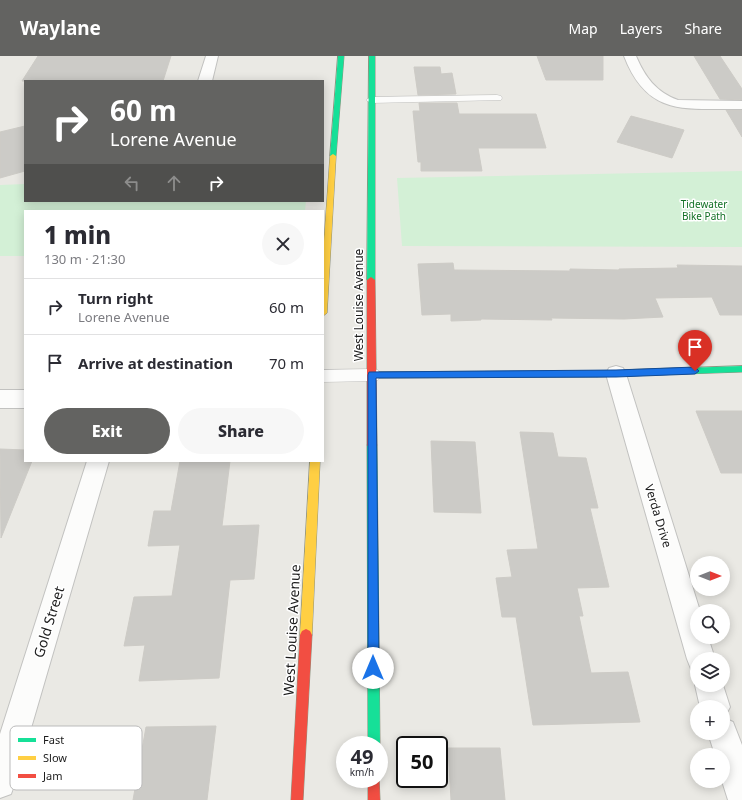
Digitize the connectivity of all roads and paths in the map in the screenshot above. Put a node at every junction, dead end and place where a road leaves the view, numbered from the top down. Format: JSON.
{"nodes":[{"id":1,"x":212,"y":56,"type":"edge"},
{"id":2,"x":341,"y":56,"type":"edge"},
{"id":3,"x":372,"y":56,"type":"edge"},
{"id":4,"x":630,"y":56,"type":"edge"},
{"id":5,"x":205,"y":80,"type":"edge"},
{"id":6,"x":497,"y":98,"type":"dead end"},
{"id":7,"x":371,"y":100,"type":"junction"},
{"id":8,"x":742,"y":105,"type":"edge"},
{"id":9,"x":324,"y":296,"type":"edge"},
{"id":10,"x":742,"y":369,"type":"edge"},
{"id":11,"x":616,"y":374,"type":"junction"},
{"id":12,"x":372,"y":375,"type":"junction"},
{"id":13,"x":324,"y":376,"type":"edge"},
{"id":14,"x":24,"y":399,"type":"edge"},
{"id":15,"x":0,"y":400,"type":"edge"},
{"id":16,"x":98,"y":462,"type":"edge"},
{"id":17,"x":315,"y":462,"type":"edge"},
{"id":18,"x":699,"y":652,"type":"edge"},
{"id":19,"x":17,"y":726,"type":"edge"},
{"id":20,"x":374,"y":736,"type":"edge"},
{"id":21,"x":725,"y":740,"type":"edge"},
{"id":22,"x":10,"y":750,"type":"edge"},
{"id":23,"x":0,"y":783,"type":"edge"},
{"id":24,"x":374,"y":788,"type":"edge"},
{"id":25,"x":742,"y":796,"type":"edge"},
{"id":26,"x":297,"y":800,"type":"edge"},
{"id":27,"x":374,"y":800,"type":"edge"}],
"edges":[{"from":1,"to":5,"type":"street"},
{"from":2,"to":9,"type":"main road"},
{"from":3,"to":7,"type":"main road","name":"West Louise Avenue"},
{"from":4,"to":8,"type":"street"},
{"from":6,"to":7,"type":"lane"},
{"from":7,"to":12,"type":"main road","name":"West Louise Avenue"},
{"from":10,"to":11,"type":"main road"},
{"from":11,"to":12,"type":"main road"},
{"from":11,"to":18,"type":"street","name":"Verda Drive"},
{"from":12,"to":13,"type":"lane"},
{"from":12,"to":20,"type":"main road","name":"West Louise Avenue"},
{"from":14,"to":15,"type":"street"},
{"from":16,"to":19,"type":"street","name":"Gold Street"},
{"from":17,"to":26,"type":"main road","name":"West Louise Avenue"},
{"from":21,"to":25,"type":"street"},
{"from":22,"to":23,"type":"street","name":"Gold Street"},
{"from":24,"to":27,"type":"main road"}]}
